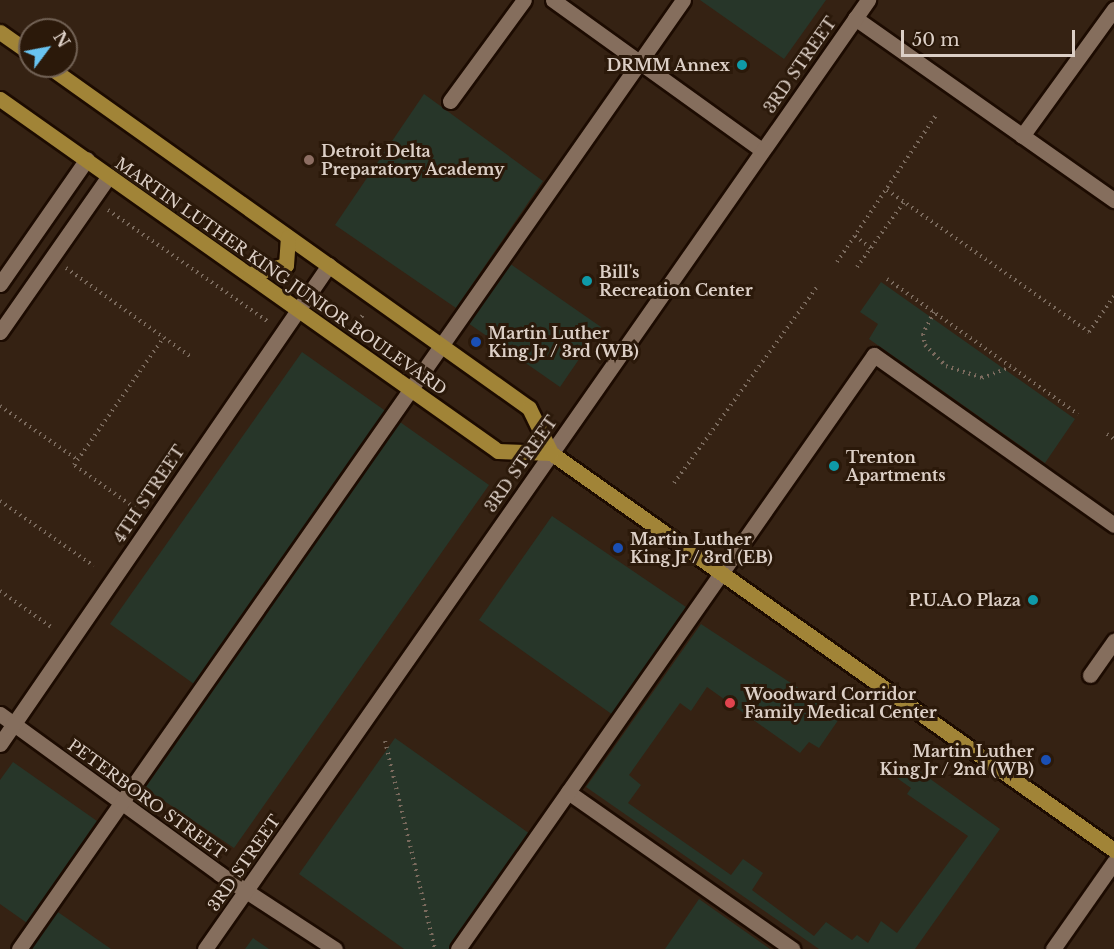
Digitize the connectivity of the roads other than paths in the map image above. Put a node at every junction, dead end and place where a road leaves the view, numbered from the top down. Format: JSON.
{"nodes":[{"id":1,"x":524,"y":0,"type":"edge"},
{"id":2,"x":553,"y":0,"type":"edge"},
{"id":3,"x":683,"y":0,"type":"edge"},
{"id":4,"x":868,"y":0,"type":"edge"},
{"id":5,"x":1114,"y":9,"type":"edge"},
{"id":6,"x":855,"y":18,"type":"junction"},
{"id":7,"x":0,"y":32,"type":"edge"},
{"id":8,"x":18,"y":45,"type":"edge"},
{"id":9,"x":638,"y":62,"type":"junction"},
{"id":10,"x":65,"y":78,"type":"edge"},
{"id":11,"x":0,"y":99,"type":"edge"},
{"id":12,"x":450,"y":101,"type":"dead end"},
{"id":13,"x":1022,"y":136,"type":"junction"},
{"id":14,"x":762,"y":150,"type":"junction"},
{"id":15,"x":87,"y":159,"type":"junction"},
{"id":16,"x":109,"y":176,"type":"junction"},
{"id":17,"x":1114,"y":200,"type":"edge"},
{"id":18,"x":288,"y":237,"type":"junction"},
{"id":19,"x":329,"y":265,"type":"junction"},
{"id":20,"x":250,"y":274,"type":"junction"},
{"id":21,"x":0,"y":284,"type":"edge"},
{"id":22,"x":297,"y":309,"type":"junction"},
{"id":23,"x":0,"y":332,"type":"edge"},
{"id":24,"x":444,"y":348,"type":"junction"},
{"id":25,"x":412,"y":392,"type":"junction"},
{"id":26,"x":551,"y":453,"type":"junction"},
{"id":27,"x":1114,"y":525,"type":"edge"},
{"id":28,"x":722,"y":573,"type":"junction"},
{"id":29,"x":1114,"y":641,"type":"edge"},
{"id":30,"x":1090,"y":675,"type":"dead end"},
{"id":31,"x":0,"y":714,"type":"edge"},
{"id":32,"x":14,"y":724,"type":"junction"},
{"id":33,"x":0,"y":744,"type":"edge"},
{"id":34,"x":568,"y":792,"type":"junction"},
{"id":35,"x":121,"y":802,"type":"junction"},
{"id":36,"x":1114,"y":850,"type":"edge"},
{"id":37,"x":1114,"y":862,"type":"edge"},
{"id":38,"x":246,"y":892,"type":"junction"},
{"id":39,"x":19,"y":949,"type":"edge"},
{"id":40,"x":205,"y":949,"type":"edge"},
{"id":41,"x":335,"y":949,"type":"edge"},
{"id":42,"x":458,"y":949,"type":"edge"},
{"id":43,"x":792,"y":949,"type":"edge"},
{"id":44,"x":1053,"y":949,"type":"edge"}],
"edges":[{"from":1,"to":12,"type":"street"},
{"from":2,"to":9,"type":"street"},
{"from":3,"to":9,"type":"street"},
{"from":4,"to":6,"type":"street","name":"3RD STREET"},
{"from":5,"to":13,"type":"street"},
{"from":6,"to":13,"type":"street"},
{"from":6,"to":14,"type":"street","name":"3RD STREET"},
{"from":7,"to":8,"type":"main road"},
{"from":9,"to":14,"type":"street"},
{"from":9,"to":24,"type":"street"},
{"from":10,"to":18,"type":"main road"},
{"from":11,"to":15,"type":"main road","name":"MARTIN LUTHER KING JUNIOR BOULEVARD"},
{"from":13,"to":17,"type":"street"},
{"from":14,"to":26,"type":"street","name":"3RD STREET"},
{"from":15,"to":16,"type":"main road","name":"MARTIN LUTHER KING JUNIOR BOULEVARD"},
{"from":15,"to":21,"type":"street"},
{"from":16,"to":20,"type":"main road","name":"MARTIN LUTHER KING JUNIOR BOULEVARD"},
{"from":16,"to":23,"type":"street"},
{"from":18,"to":19,"type":"main road"},
{"from":18,"to":20,"type":"main road"},
{"from":19,"to":22,"type":"street","name":"4TH STREET"},
{"from":19,"to":24,"type":"main road"},
{"from":20,"to":22,"type":"main road","name":"MARTIN LUTHER KING JUNIOR BOULEVARD"},
{"from":22,"to":25,"type":"main road","name":"MARTIN LUTHER KING JUNIOR BOULEVARD"},
{"from":22,"to":32,"type":"street","name":"4TH STREET"},
{"from":24,"to":25,"type":"street"},
{"from":24,"to":26,"type":"main road"},
{"from":25,"to":26,"type":"main road","name":"MARTIN LUTHER KING JUNIOR BOULEVARD"},
{"from":25,"to":35,"type":"street"},
{"from":26,"to":28,"type":"main road"},
{"from":26,"to":38,"type":"street","name":"3RD STREET"},
{"from":27,"to":28,"type":"street"},
{"from":28,"to":34,"type":"street"},
{"from":28,"to":36,"type":"main road"},
{"from":29,"to":30,"type":"street"},
{"from":31,"to":32,"type":"street","name":"PETERBORO STREET"},
{"from":32,"to":33,"type":"street","name":"4TH STREET"},
{"from":32,"to":35,"type":"street","name":"PETERBORO STREET"},
{"from":34,"to":42,"type":"street"},
{"from":34,"to":43,"type":"street"},
{"from":35,"to":38,"type":"street","name":"PETERBORO STREET"},
{"from":35,"to":39,"type":"street"},
{"from":37,"to":44,"type":"street"},
{"from":38,"to":40,"type":"street","name":"3RD STREET"},
{"from":38,"to":41,"type":"street","name":"PETERBORO STREET"}]}
